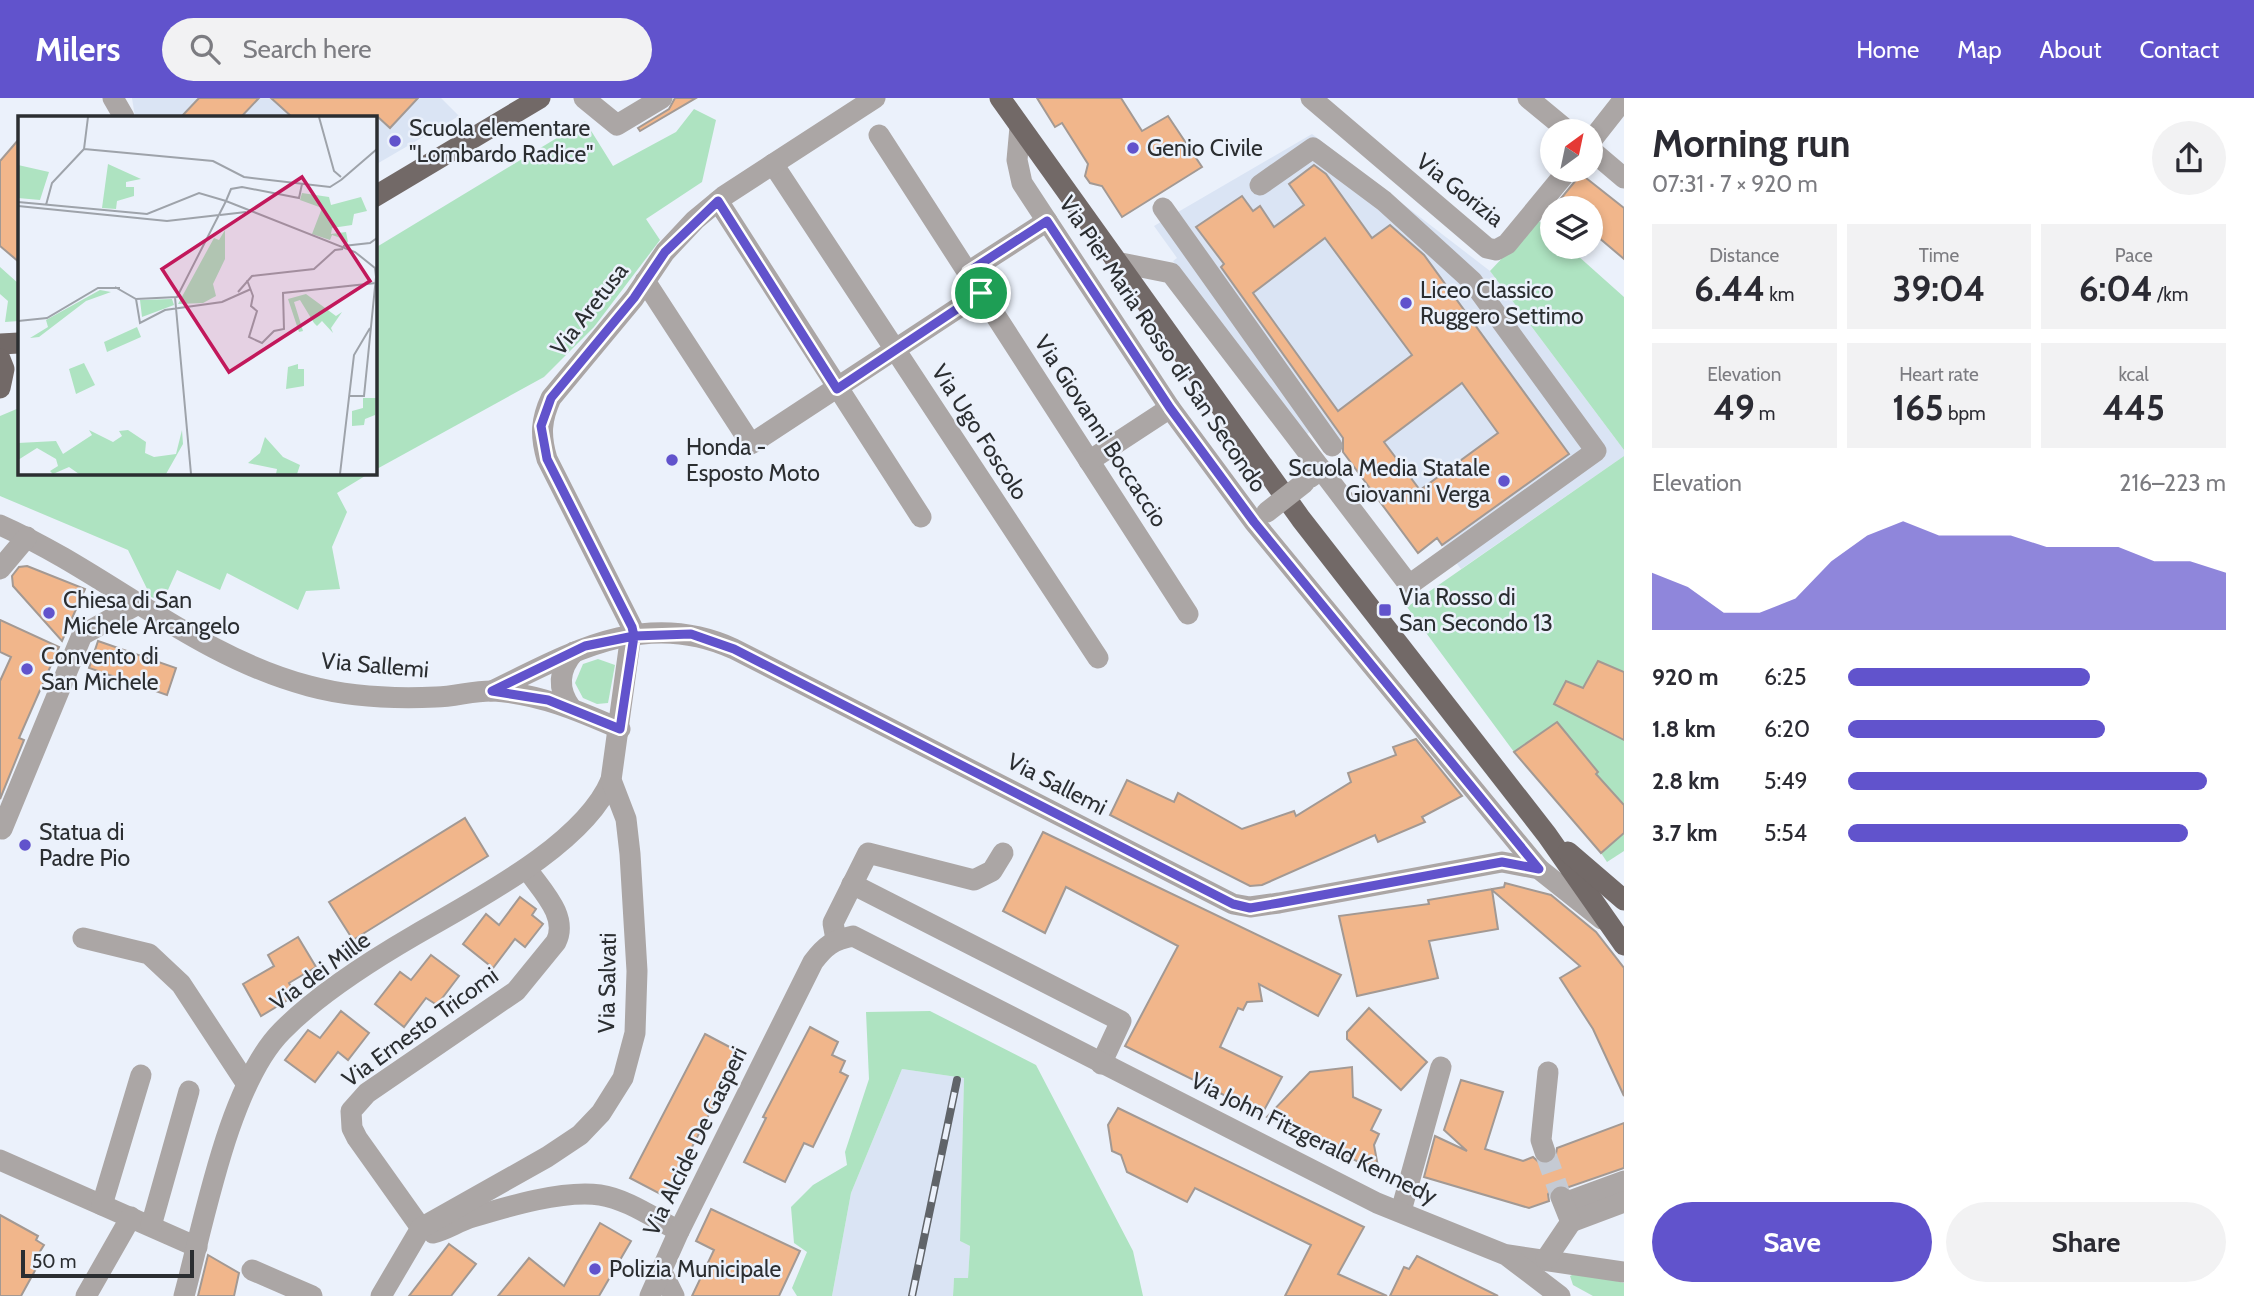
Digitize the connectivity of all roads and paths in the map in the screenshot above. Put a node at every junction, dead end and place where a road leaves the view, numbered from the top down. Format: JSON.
{"nodes":[{"id":1,"x":113,"y":98,"type":"edge"},
{"id":2,"x":540,"y":98,"type":"edge"},
{"id":3,"x":584,"y":98,"type":"edge"},
{"id":4,"x":662,"y":98,"type":"edge"},
{"id":5,"x":875,"y":98,"type":"edge"},
{"id":6,"x":1000,"y":98,"type":"edge"},
{"id":7,"x":1311,"y":98,"type":"edge"},
{"id":8,"x":1528,"y":98,"type":"edge"},
{"id":9,"x":1624,"y":99,"type":"edge"},
{"id":10,"x":123,"y":116,"type":"edge"},
{"id":11,"x":1553,"y":119,"type":"edge"},
{"id":12,"x":1603,"y":126,"type":"edge"},
{"id":13,"x":1020,"y":127,"type":"junction"},
{"id":14,"x":880,"y":135,"type":"dead end"},
{"id":15,"x":1603,"y":160,"type":"edge"},
{"id":16,"x":773,"y":164,"type":"junction"},
{"id":17,"x":1624,"y":178,"type":"edge"},
{"id":18,"x":1558,"y":182,"type":"edge"},
{"id":19,"x":1260,"y":185,"type":"dead end"},
{"id":20,"x":376,"y":196,"type":"edge"},
{"id":21,"x":718,"y":201,"type":"junction"},
{"id":22,"x":1163,"y":208,"type":"dead end"},
{"id":23,"x":1047,"y":221,"type":"junction"},
{"id":24,"x":1116,"y":262,"type":"junction"},
{"id":25,"x":968,"y":272,"type":"junction"},
{"id":26,"x":645,"y":281,"type":"junction"},
{"id":27,"x":981,"y":293,"type":"junction"},
{"id":28,"x":18,"y":343,"type":"edge"},
{"id":29,"x":0,"y":344,"type":"edge"},
{"id":30,"x":895,"y":349,"type":"junction"},
{"id":31,"x":0,"y":359,"type":"edge"},
{"id":32,"x":0,"y":387,"type":"edge"},
{"id":33,"x":18,"y":387,"type":"edge"},
{"id":34,"x":837,"y":389,"type":"junction"},
{"id":35,"x":0,"y":394,"type":"edge"},
{"id":36,"x":1170,"y":408,"type":"junction"},
{"id":37,"x":1332,"y":446,"type":"dead end"},
{"id":38,"x":1089,"y":461,"type":"junction"},
{"id":39,"x":1320,"y":468,"type":"junction"},
{"id":40,"x":921,"y":517,"type":"dead end"},
{"id":41,"x":1261,"y":517,"type":"junction"},
{"id":42,"x":0,"y":525,"type":"edge"},
{"id":43,"x":26,"y":537,"type":"junction"},
{"id":44,"x":0,"y":569,"type":"edge"},
{"id":45,"x":138,"y":604,"type":"junction"},
{"id":46,"x":1188,"y":614,"type":"dead end"},
{"id":47,"x":634,"y":636,"type":"junction"},
{"id":48,"x":574,"y":652,"type":"junction"},
{"id":49,"x":1098,"y":658,"type":"dead end"},
{"id":50,"x":492,"y":691,"type":"junction"},
{"id":51,"x":571,"y":708,"type":"junction"},
{"id":52,"x":620,"y":729,"type":"junction"},
{"id":53,"x":611,"y":780,"type":"junction"},
{"id":54,"x":2,"y":829,"type":"edge"},
{"id":55,"x":1547,"y":835,"type":"junction"},
{"id":56,"x":1003,"y":853,"type":"dead end"},
{"id":57,"x":527,"y":869,"type":"junction"},
{"id":58,"x":1539,"y":869,"type":"junction"},
{"id":59,"x":852,"y":884,"type":"junction"},
{"id":60,"x":1624,"y":900,"type":"edge"},
{"id":61,"x":1605,"y":920,"type":"junction"},
{"id":62,"x":83,"y":938,"type":"dead end"},
{"id":63,"x":836,"y":939,"type":"junction"},
{"id":64,"x":1624,"y":945,"type":"edge"},
{"id":65,"x":1101,"y":1064,"type":"junction"},
{"id":66,"x":1441,"y":1067,"type":"dead end"},
{"id":67,"x":1548,"y":1072,"type":"dead end"},
{"id":68,"x":141,"y":1075,"type":"dead end"},
{"id":69,"x":246,"y":1083,"type":"junction"},
{"id":70,"x":189,"y":1091,"type":"dead end"},
{"id":71,"x":1545,"y":1152,"type":"tunnel mouth"},
{"id":72,"x":0,"y":1160,"type":"edge"},
{"id":73,"x":1624,"y":1181,"type":"edge"},
{"id":74,"x":1624,"y":1202,"type":"edge"},
{"id":75,"x":102,"y":1205,"type":"junction"},
{"id":76,"x":1565,"y":1207,"type":"junction"},
{"id":77,"x":1401,"y":1211,"type":"junction"},
{"id":78,"x":131,"y":1217,"type":"junction"},
{"id":79,"x":151,"y":1226,"type":"junction"},
{"id":80,"x":421,"y":1228,"type":"junction"},
{"id":81,"x":679,"y":1231,"type":"junction"},
{"id":82,"x":197,"y":1247,"type":"junction"},
{"id":83,"x":1506,"y":1255,"type":"junction"},
{"id":84,"x":1546,"y":1259,"type":"junction"},
{"id":85,"x":251,"y":1270,"type":"dead end"},
{"id":86,"x":661,"y":1270,"type":"junction"},
{"id":87,"x":1624,"y":1272,"type":"edge"},
{"id":88,"x":86,"y":1296,"type":"edge"},
{"id":89,"x":184,"y":1296,"type":"edge"},
{"id":90,"x":312,"y":1296,"type":"edge"},
{"id":91,"x":381,"y":1296,"type":"edge"},
{"id":92,"x":650,"y":1296,"type":"edge"},
{"id":93,"x":674,"y":1296,"type":"edge"},
{"id":94,"x":1560,"y":1296,"type":"edge"}],
"edges":[{"from":1,"to":10,"type":"street"},
{"from":2,"to":20,"type":"main road"},
{"from":3,"to":4,"type":"street"},
{"from":5,"to":16,"type":"street","name":"Via Aretusa"},
{"from":6,"to":13,"type":"main road","name":"Via Pier Maria Rosso di San Secondo"},
{"from":7,"to":18,"type":"street","name":"Via Gorizia"},
{"from":8,"to":11,"type":"street"},
{"from":9,"to":12,"type":"street"},
{"from":13,"to":23,"type":"street","name":"Via Pier Maria Rosso di San Secondo"},
{"from":13,"to":24,"type":"main road","name":"Via Pier Maria Rosso di San Secondo"},
{"from":14,"to":25,"type":"street","name":"Via Giovanni Boccaccio"},
{"from":15,"to":17,"type":"street"},
{"from":16,"to":21,"type":"street","name":"Via Aretusa"},
{"from":16,"to":30,"type":"street","name":"Via Ugo Foscolo"},
{"from":19,"to":39,"type":"street"},
{"from":21,"to":26,"type":"street","name":"Via Aretusa"},
{"from":21,"to":34,"type":"street"},
{"from":22,"to":37,"type":"street"},
{"from":23,"to":25,"type":"street"},
{"from":23,"to":36,"type":"street","name":"Via Pier Maria Rosso di San Secondo"},
{"from":24,"to":39,"type":"street"},
{"from":24,"to":55,"type":"main road","name":"Via Pier Maria Rosso di San Secondo"},
{"from":25,"to":27,"type":"street","name":"Via Giovanni Boccaccio"},
{"from":26,"to":34,"type":"street"},
{"from":26,"to":47,"type":"street","name":"Via Aretusa"},
{"from":27,"to":30,"type":"street"},
{"from":27,"to":38,"type":"street","name":"Via Giovanni Boccaccio"},
{"from":28,"to":29,"type":"main road"},
{"from":30,"to":34,"type":"street"},
{"from":30,"to":49,"type":"street","name":"Via Ugo Foscolo"},
{"from":31,"to":32,"type":"main road"},
{"from":33,"to":35,"type":"main road"},
{"from":34,"to":40,"type":"street"},
{"from":36,"to":38,"type":"street"},
{"from":36,"to":41,"type":"street","name":"Via Pier Maria Rosso di San Secondo"},
{"from":38,"to":46,"type":"street","name":"Via Giovanni Boccaccio"},
{"from":39,"to":41,"type":"street","bridge":true},
{"from":41,"to":58,"type":"street","name":"Via Pier Maria Rosso di San Secondo"},
{"from":42,"to":43,"type":"street","name":"Via Sallemi"},
{"from":43,"to":44,"type":"street"},
{"from":43,"to":45,"type":"street","name":"Via Sallemi"},
{"from":45,"to":50,"type":"street","name":"Via Sallemi"},
{"from":45,"to":54,"type":"street"},
{"from":47,"to":48,"type":"street","name":"Via Sallemi"},
{"from":47,"to":52,"type":"street"},
{"from":47,"to":58,"type":"street","name":"Via Sallemi"},
{"from":48,"to":50,"type":"street","name":"Via Sallemi"},
{"from":48,"to":51,"type":"street"},
{"from":50,"to":51,"type":"street","name":"Via Sallemi"},
{"from":51,"to":52,"type":"street","name":"Via Sallemi"},
{"from":52,"to":53,"type":"street"},
{"from":53,"to":57,"type":"street","name":"Via dei Mille"},
{"from":53,"to":80,"type":"street","name":"Via Salvati"},
{"from":55,"to":60,"type":"main road"},
{"from":55,"to":61,"type":"main road"},
{"from":56,"to":59,"type":"street"},
{"from":57,"to":69,"type":"street","name":"Via dei Mille"},
{"from":57,"to":80,"type":"street","name":"Via Ernesto Tricomi"},
{"from":58,"to":61,"type":"street","name":"Via Sallemi"},
{"from":59,"to":63,"type":"street"},
{"from":59,"to":65,"type":"street"},
{"from":61,"to":64,"type":"main road"},
{"from":62,"to":69,"type":"street"},
{"from":63,"to":65,"type":"street","name":"Via John Fitzgerald Kennedy"},
{"from":63,"to":81,"type":"street","name":"Via Alcide De Gasperi"},
{"from":65,"to":77,"type":"street","name":"Via John Fitzgerald Kennedy"},
{"from":66,"to":77,"type":"street"},
{"from":67,"to":71,"type":"street"},
{"from":68,"to":75,"type":"street"},
{"from":69,"to":82,"type":"street","name":"Via dei Mille"},
{"from":70,"to":79,"type":"street"},
{"from":72,"to":75,"type":"street"},
{"from":73,"to":76,"type":"street"},
{"from":74,"to":76,"type":"street"},
{"from":75,"to":78,"type":"street"},
{"from":76,"to":84,"type":"street"},
{"from":77,"to":83,"type":"street","name":"Via John Fitzgerald Kennedy"},
{"from":78,"to":79,"type":"street"},
{"from":78,"to":88,"type":"street"},
{"from":79,"to":82,"type":"street"},
{"from":80,"to":81,"type":"street"},
{"from":80,"to":91,"type":"street"},
{"from":81,"to":86,"type":"street","name":"Via Alcide De Gasperi"},
{"from":82,"to":89,"type":"street","name":"Via dei Mille"},
{"from":83,"to":84,"type":"street","name":"Via John Fitzgerald Kennedy"},
{"from":83,"to":94,"type":"street","name":"Via John Fitzgerald Kennedy"},
{"from":84,"to":87,"type":"street","name":"Via John Fitzgerald Kennedy"},
{"from":85,"to":90,"type":"street"},
{"from":86,"to":92,"type":"street","name":"Via Alcide De Gasperi"},
{"from":86,"to":93,"type":"street"}]}
